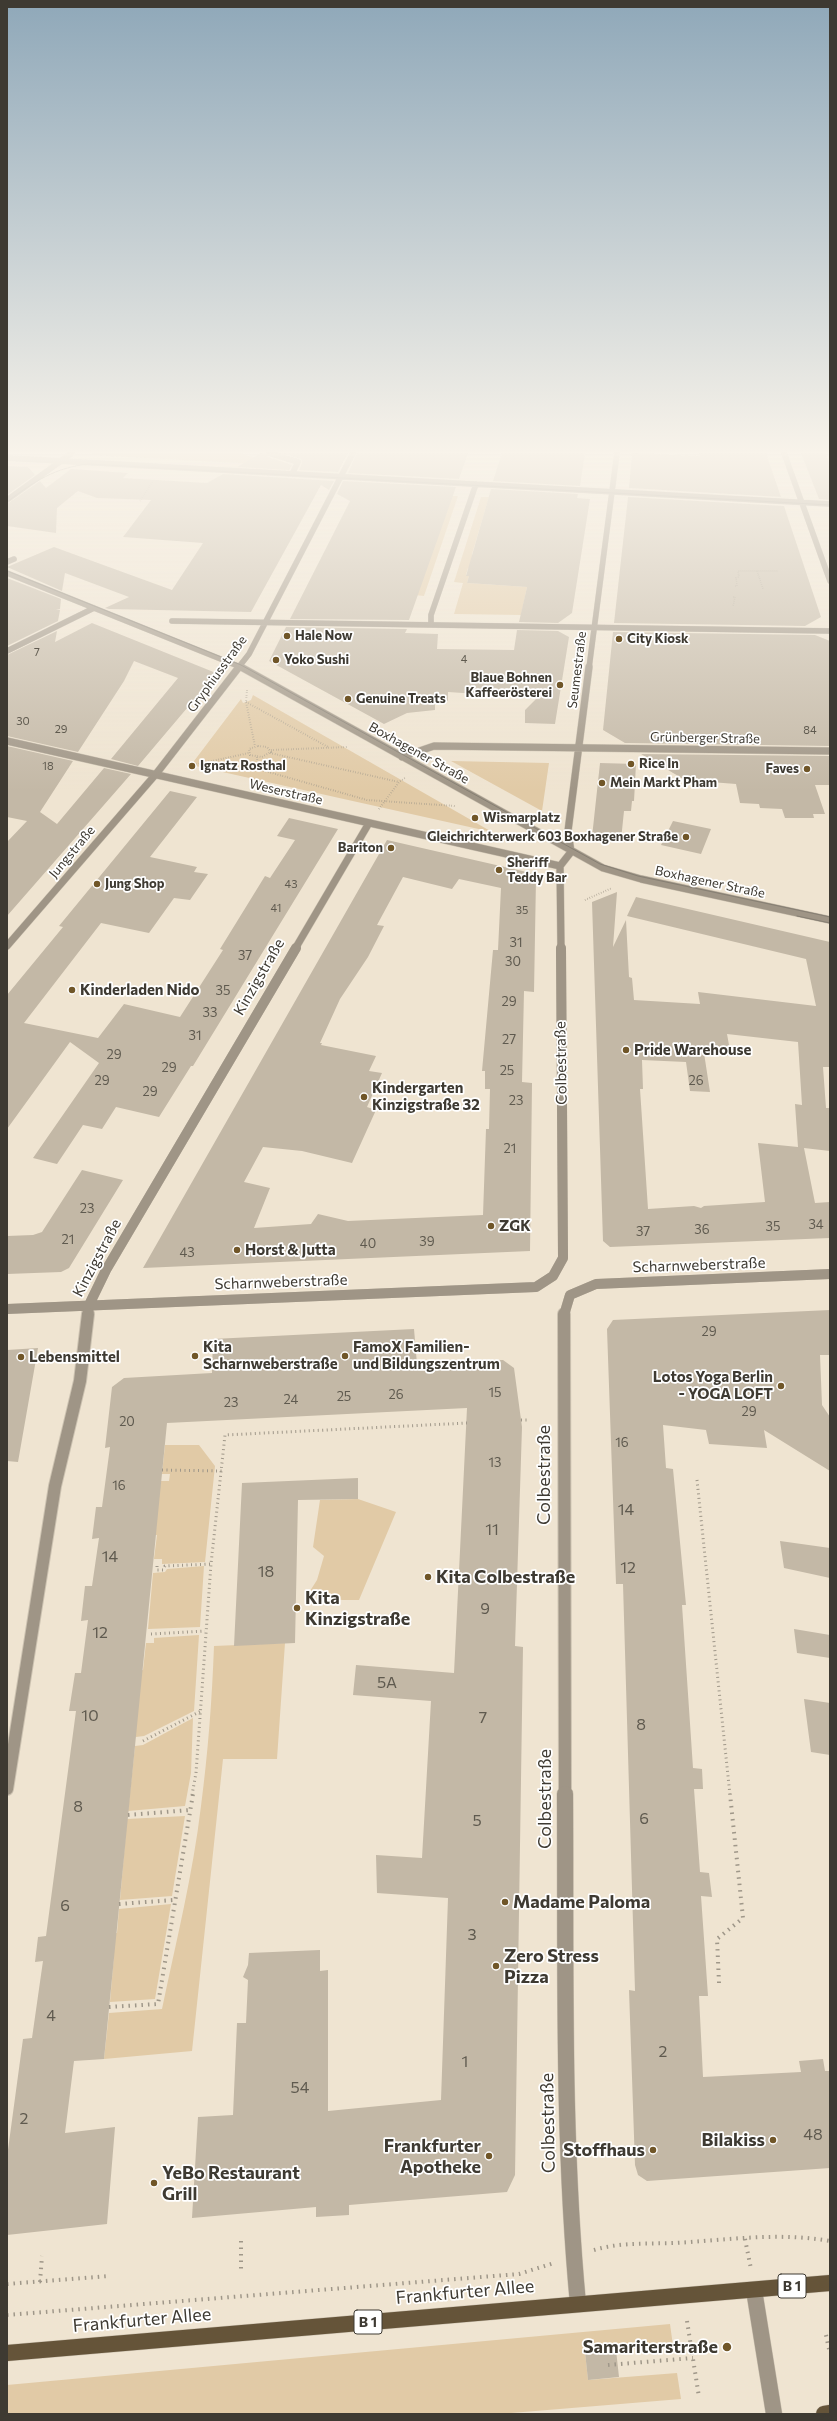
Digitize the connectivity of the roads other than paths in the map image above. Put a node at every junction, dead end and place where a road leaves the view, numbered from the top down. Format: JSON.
{"nodes":[{"id":1,"x":294,"y":566,"type":"edge"},
{"id":2,"x":449,"y":566,"type":"edge"},
{"id":3,"x":602,"y":566,"type":"edge"},
{"id":4,"x":825,"y":566,"type":"edge"},
{"id":5,"x":7,"y":573,"type":"edge"},
{"id":6,"x":830,"y":581,"type":"edge"},
{"id":7,"x":94,"y":608,"type":"junction"},
{"id":8,"x":172,"y":621,"type":"dead end"},
{"id":9,"x":266,"y":622,"type":"junction"},
{"id":10,"x":431,"y":625,"type":"junction"},
{"id":11,"x":594,"y":627,"type":"junction"},
{"id":12,"x":830,"y":631,"type":"edge"},
{"id":13,"x":7,"y":650,"type":"edge"},
{"id":14,"x":239,"y":666,"type":"junction"},
{"id":15,"x":7,"y":741,"type":"edge"},
{"id":16,"x":579,"y":748,"type":"junction"},
{"id":17,"x":830,"y":751,"type":"edge"},
{"id":18,"x":402,"y":757,"type":"junction"},
{"id":19,"x":156,"y":774,"type":"junction"},
{"id":20,"x":369,"y":823,"type":"junction"},
{"id":21,"x":571,"y":852,"type":"junction"},
{"id":22,"x":560,"y":866,"type":"junction"},
{"id":23,"x":830,"y":920,"type":"edge"},
{"id":24,"x":7,"y":946,"type":"edge"},
{"id":25,"x":830,"y":1274,"type":"edge"},
{"id":26,"x":553,"y":1276,"type":"joint"},
{"id":27,"x":570,"y":1295,"type":"joint"},
{"id":28,"x":89,"y":1305,"type":"junction"},
{"id":29,"x":7,"y":1309,"type":"edge"},
{"id":30,"x":7,"y":1789,"type":"edge"},
{"id":31,"x":830,"y":2283,"type":"edge"},
{"id":32,"x":754,"y":2290,"type":"junction"},
{"id":33,"x":578,"y":2304,"type":"junction"},
{"id":34,"x":7,"y":2353,"type":"edge"},
{"id":35,"x":830,"y":2413,"type":"edge"},
{"id":36,"x":774,"y":2414,"type":"edge"},
{"id":37,"x":824,"y":2414,"type":"edge"}],
"edges":[{"from":1,"to":9,"type":"street","name":"Gryphiusstraße"},
{"from":2,"to":10,"type":"street"},
{"from":3,"to":11,"type":"street","name":"Seumestraße"},
{"from":4,"to":6,"type":"street"},
{"from":5,"to":7,"type":"street","name":"Boxhagener Straße"},
{"from":7,"to":13,"type":"street"},
{"from":7,"to":14,"type":"street","name":"Boxhagener Straße"},
{"from":8,"to":9,"type":"street"},
{"from":9,"to":10,"type":"street"},
{"from":9,"to":14,"type":"street","name":"Gryphiusstraße"},
{"from":10,"to":11,"type":"street"},
{"from":11,"to":12,"type":"street"},
{"from":11,"to":16,"type":"street","name":"Seumestraße"},
{"from":14,"to":18,"type":"street","name":"Boxhagener Straße"},
{"from":14,"to":19,"type":"street","name":"Gryphiusstraße"},
{"from":15,"to":19,"type":"street","name":"Weserstraße"},
{"from":16,"to":17,"type":"street","name":"Grünberger Straße"},
{"from":16,"to":18,"type":"street"},
{"from":16,"to":21,"type":"street"},
{"from":18,"to":21,"type":"street","name":"Boxhagener Straße"},
{"from":19,"to":20,"type":"street","name":"Weserstraße"},
{"from":19,"to":24,"type":"street","name":"Jungstraße"},
{"from":20,"to":22,"type":"street","name":"Weserstraße"},
{"from":20,"to":28,"type":"street","name":"Kinzigstraße"},
{"from":21,"to":22,"type":"street"},
{"from":21,"to":23,"type":"street","name":"Boxhagener Straße"},
{"from":22,"to":26,"type":"street","name":"Colbestraße"},
{"from":25,"to":27,"type":"street","name":"Scharnweberstraße"},
{"from":26,"to":28,"type":"street","name":"Scharnweberstraße"},
{"from":27,"to":33,"type":"street","name":"Colbestraße"},
{"from":28,"to":29,"type":"street","name":"Scharnweberstraße"},
{"from":28,"to":30,"type":"street","name":"Kinzigstraße"},
{"from":31,"to":32,"type":"main road","name":"Frankfurter Allee","number":"B 1"},
{"from":32,"to":33,"type":"main road","name":"Frankfurter Allee","number":"B 1"},
{"from":32,"to":36,"type":"street"},
{"from":33,"to":34,"type":"main road","name":"Frankfurter Allee","number":"B 1"},
{"from":35,"to":37,"type":"main road"}]}
